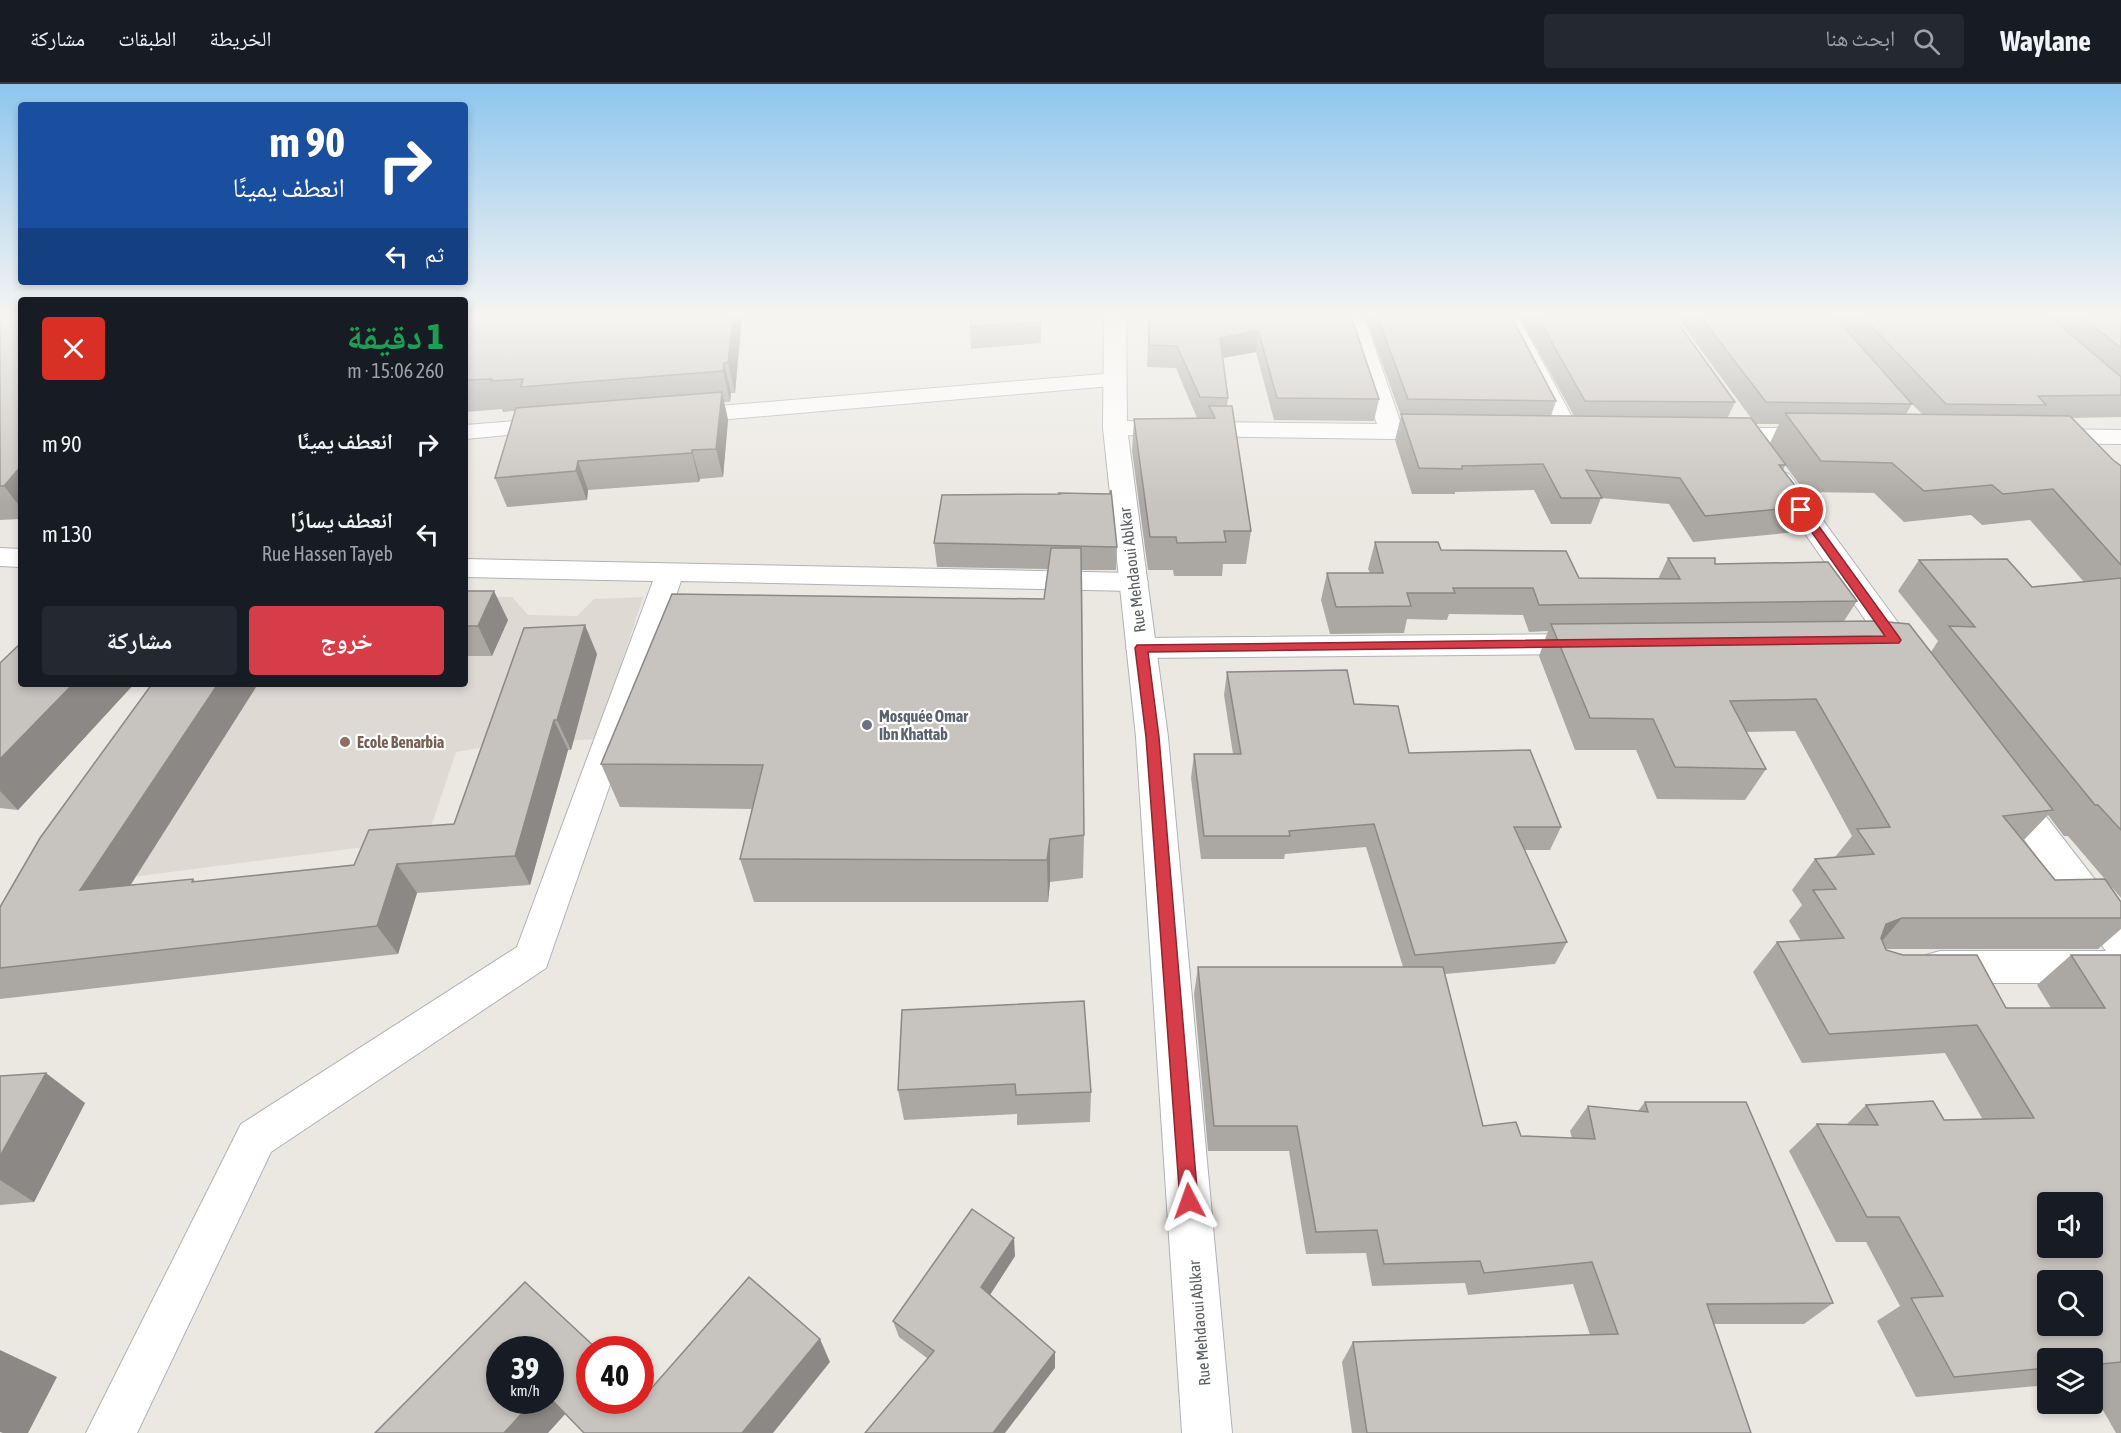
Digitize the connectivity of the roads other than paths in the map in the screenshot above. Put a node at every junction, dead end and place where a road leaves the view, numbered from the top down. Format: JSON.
{"nodes":[{"id":1,"x":1374,"y":379,"type":"edge"},
{"id":2,"x":1541,"y":379,"type":"edge"},
{"id":3,"x":1115,"y":380,"type":"joint"},
{"id":4,"x":665,"y":417,"type":"edge"},
{"id":5,"x":571,"y":424,"type":"edge"},
{"id":6,"x":1742,"y":426,"type":"junction"},
{"id":7,"x":1115,"y":428,"type":"junction"},
{"id":8,"x":468,"y":432,"type":"edge"},
{"id":9,"x":1392,"y":432,"type":"junction"},
{"id":10,"x":1463,"y":432,"type":"edge"},
{"id":11,"x":1569,"y":434,"type":"edge"},
{"id":12,"x":1700,"y":435,"type":"edge"},
{"id":13,"x":1842,"y":435,"type":"edge"},
{"id":14,"x":2017,"y":436,"type":"edge"},
{"id":15,"x":2121,"y":437,"type":"edge"},
{"id":16,"x":0,"y":557,"type":"edge"},
{"id":17,"x":18,"y":558,"type":"edge"},
{"id":18,"x":468,"y":568,"type":"edge"},
{"id":19,"x":670,"y":572,"type":"junction"},
{"id":20,"x":1134,"y":582,"type":"junction"},
{"id":21,"x":1894,"y":640,"type":"junction"},
{"id":22,"x":1858,"y":641,"type":"edge"},
{"id":23,"x":1620,"y":643,"type":"edge"},
{"id":24,"x":1142,"y":648,"type":"junction"},
{"id":25,"x":1923,"y":678,"type":"edge"},
{"id":26,"x":1994,"y":772,"type":"edge"},
{"id":27,"x":2121,"y":941,"type":"edge"},
{"id":28,"x":1910,"y":967,"type":"edge"},
{"id":29,"x":2121,"y":967,"type":"edge"},
{"id":30,"x":111,"y":1433,"type":"edge"},
{"id":31,"x":1207,"y":1433,"type":"edge"}],
"edges":[{"from":1,"to":9,"type":"street"},
{"from":2,"to":11,"type":"street"},
{"from":3,"to":4,"type":"street"},
{"from":3,"to":7,"type":"street","name":"Rue Mehdaoui Ablkar"},
{"from":5,"to":8,"type":"street"},
{"from":6,"to":12,"type":"street"},
{"from":6,"to":13,"type":"street"},
{"from":6,"to":21,"type":"street"},
{"from":7,"to":9,"type":"street"},
{"from":7,"to":20,"type":"street","name":"Rue Mehdaoui Ablkar"},
{"from":9,"to":10,"type":"street"},
{"from":14,"to":15,"type":"street"},
{"from":16,"to":17,"type":"street"},
{"from":18,"to":19,"type":"street"},
{"from":19,"to":20,"type":"street"},
{"from":19,"to":30,"type":"street"},
{"from":20,"to":24,"type":"street","name":"Rue Mehdaoui Ablkar"},
{"from":21,"to":22,"type":"street"},
{"from":21,"to":25,"type":"street"},
{"from":23,"to":24,"type":"street"},
{"from":24,"to":31,"type":"street","name":"Rue Mehdaoui Ablkar"},
{"from":26,"to":27,"type":"street"},
{"from":28,"to":29,"type":"street"}]}
